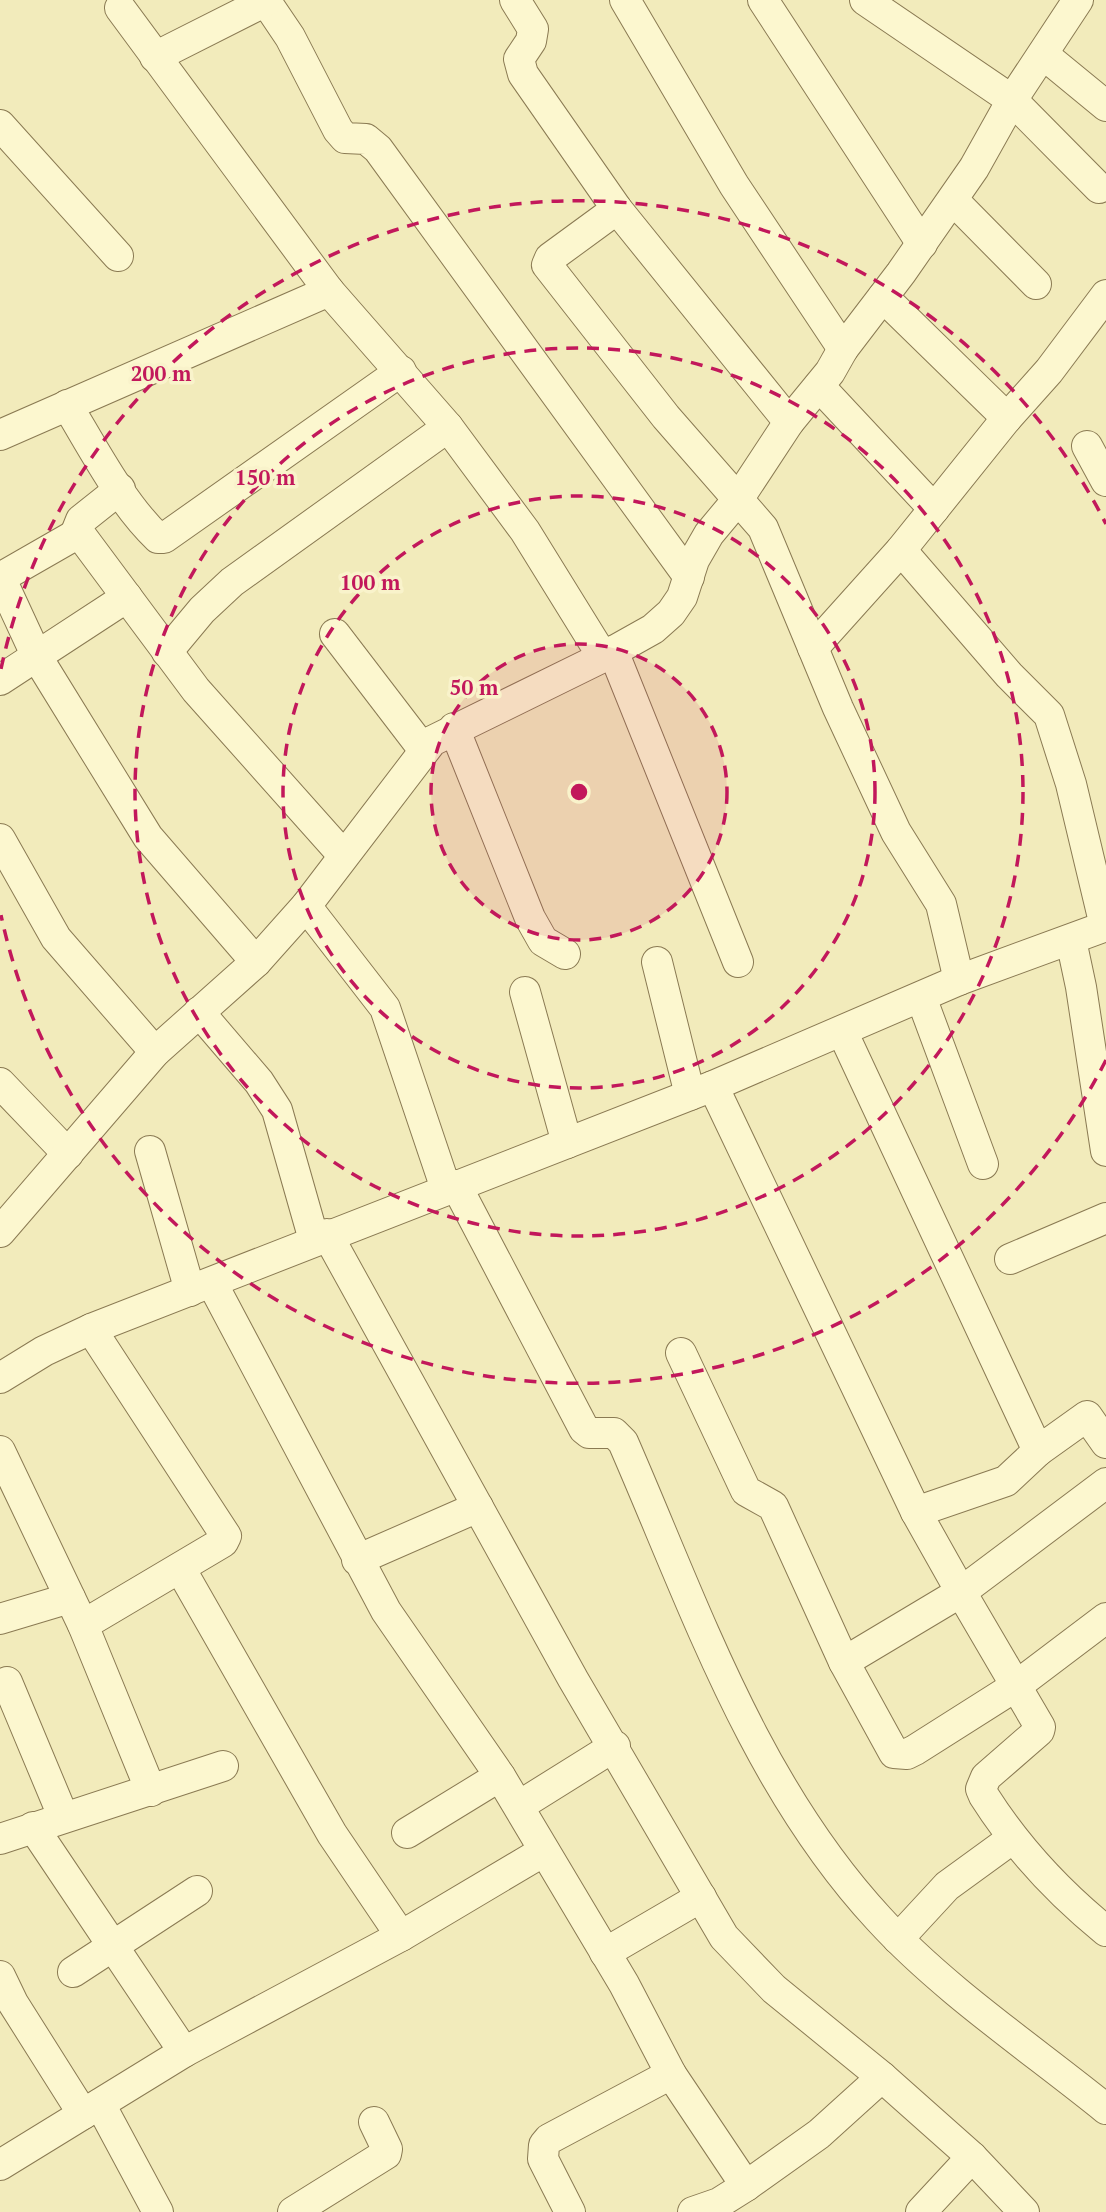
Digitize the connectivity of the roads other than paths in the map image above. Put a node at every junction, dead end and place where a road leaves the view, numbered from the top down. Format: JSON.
{"nodes":[{"id":1,"x":266,"y":0,"type":"edge"},
{"id":2,"x":515,"y":0,"type":"edge"},
{"id":3,"x":625,"y":0,"type":"edge"},
{"id":4,"x":763,"y":0,"type":"edge"},
{"id":5,"x":865,"y":0,"type":"edge"},
{"id":6,"x":1079,"y":0,"type":"edge"},
{"id":7,"x":120,"y":8,"type":"dead end"},
{"id":8,"x":1044,"y":55,"type":"junction"},
{"id":9,"x":155,"y":57,"type":"junction"},
{"id":10,"x":1012,"y":100,"type":"junction"},
{"id":11,"x":1106,"y":106,"type":"edge"},
{"id":12,"x":0,"y":125,"type":"edge"},
{"id":13,"x":1099,"y":188,"type":"dead end"},
{"id":14,"x":953,"y":200,"type":"junction"},
{"id":15,"x":617,"y":209,"type":"junction"},
{"id":16,"x":922,"y":244,"type":"junction"},
{"id":17,"x":118,"y":256,"type":"dead end"},
{"id":18,"x":1036,"y":284,"type":"dead end"},
{"id":19,"x":329,"y":291,"type":"junction"},
{"id":20,"x":883,"y":297,"type":"junction"},
{"id":21,"x":1103,"y":308,"type":"edge"},
{"id":22,"x":843,"y":349,"type":"junction"},
{"id":23,"x":401,"y":371,"type":"junction"},
{"id":24,"x":819,"y":386,"type":"junction"},
{"id":25,"x":67,"y":405,"type":"junction"},
{"id":26,"x":1007,"y":418,"type":"junction"},
{"id":27,"x":789,"y":422,"type":"junction"},
{"id":28,"x":448,"y":427,"type":"junction"},
{"id":29,"x":0,"y":435,"type":"edge"},
{"id":30,"x":1087,"y":446,"type":"dead end"},
{"id":31,"x":1106,"y":481,"type":"edge"},
{"id":32,"x":120,"y":489,"type":"junction"},
{"id":33,"x":740,"y":498,"type":"junction"},
{"id":34,"x":934,"y":509,"type":"junction"},
{"id":35,"x":75,"y":535,"type":"junction"},
{"id":36,"x":901,"y":550,"type":"junction"},
{"id":37,"x":689,"y":577,"type":"junction"},
{"id":38,"x":0,"y":578,"type":"edge"},
{"id":39,"x":127,"y":597,"type":"junction"},
{"id":40,"x":335,"y":634,"type":"dead end"},
{"id":41,"x":813,"y":648,"type":"junction"},
{"id":42,"x":167,"y":652,"type":"junction"},
{"id":43,"x":608,"y":654,"type":"junction"},
{"id":44,"x":37,"y":657,"type":"junction"},
{"id":45,"x":0,"y":680,"type":"edge"},
{"id":46,"x":454,"y":729,"type":"junction"},
{"id":47,"x":423,"y":749,"type":"junction"},
{"id":48,"x":0,"y":839,"type":"edge"},
{"id":49,"x":344,"y":855,"type":"junction"},
{"id":50,"x":306,"y":906,"type":"junction"},
{"id":51,"x":1106,"y":926,"type":"edge"},
{"id":52,"x":1070,"y":940,"type":"junction"},
{"id":53,"x":565,"y":954,"type":"dead end"},
{"id":54,"x":256,"y":962,"type":"junction"},
{"id":55,"x":657,"y":962,"type":"dead end"},
{"id":56,"x":738,"y":962,"type":"dead end"},
{"id":57,"x":959,"y":980,"type":"junction"},
{"id":58,"x":525,"y":992,"type":"dead end"},
{"id":59,"x":921,"y":997,"type":"junction"},
{"id":60,"x":199,"y":1012,"type":"junction"},
{"id":61,"x":842,"y":1031,"type":"junction"},
{"id":62,"x":155,"y":1052,"type":"junction"},
{"id":63,"x":0,"y":1083,"type":"edge"},
{"id":64,"x":701,"y":1090,"type":"junction"},
{"id":65,"x":567,"y":1143,"type":"junction"},
{"id":66,"x":150,"y":1151,"type":"dead end"},
{"id":67,"x":1106,"y":1151,"type":"edge"},
{"id":68,"x":68,"y":1154,"type":"junction"},
{"id":69,"x":983,"y":1164,"type":"dead end"},
{"id":70,"x":451,"y":1187,"type":"junction"},
{"id":71,"x":1106,"y":1218,"type":"edge"},
{"id":72,"x":0,"y":1232,"type":"edge"},
{"id":73,"x":321,"y":1237,"type":"junction"},
{"id":74,"x":1010,"y":1259,"type":"dead end"},
{"id":75,"x":201,"y":1287,"type":"junction"},
{"id":76,"x":91,"y":1329,"type":"junction"},
{"id":77,"x":681,"y":1353,"type":"dead end"},
{"id":78,"x":0,"y":1377,"type":"edge"},
{"id":79,"x":1096,"y":1410,"type":"edge"},
{"id":80,"x":1106,"y":1443,"type":"edge"},
{"id":81,"x":0,"y":1451,"type":"edge"},
{"id":82,"x":1038,"y":1451,"type":"junction"},
{"id":83,"x":1106,"y":1483,"type":"edge"},
{"id":84,"x":478,"y":1507,"type":"junction"},
{"id":85,"x":916,"y":1512,"type":"junction"},
{"id":86,"x":357,"y":1560,"type":"junction"},
{"id":87,"x":180,"y":1568,"type":"junction"},
{"id":88,"x":961,"y":1592,"type":"junction"},
{"id":89,"x":70,"y":1598,"type":"junction"},
{"id":90,"x":1106,"y":1618,"type":"edge"},
{"id":91,"x":0,"y":1619,"type":"edge"},
{"id":92,"x":83,"y":1625,"type":"junction"},
{"id":93,"x":844,"y":1662,"type":"junction"},
{"id":94,"x":6,"y":1682,"type":"dead end"},
{"id":95,"x":1016,"y":1686,"type":"junction"},
{"id":96,"x":615,"y":1746,"type":"junction"},
{"id":97,"x":223,"y":1766,"type":"dead end"},
{"id":98,"x":500,"y":1776,"type":"junction"},
{"id":99,"x":151,"y":1791,"type":"junction"},
{"id":100,"x":519,"y":1806,"type":"junction"},
{"id":101,"x":63,"y":1816,"type":"junction"},
{"id":102,"x":33,"y":1827,"type":"junction"},
{"id":103,"x":407,"y":1833,"type":"dead end"},
{"id":104,"x":1013,"y":1838,"type":"junction"},
{"id":105,"x":0,"y":1839,"type":"edge"},
{"id":106,"x":544,"y":1851,"type":"junction"},
{"id":107,"x":197,"y":1891,"type":"dead end"},
{"id":108,"x":701,"y":1897,"type":"junction"},
{"id":109,"x":1106,"y":1931,"type":"edge"},
{"id":110,"x":401,"y":1936,"type":"junction"},
{"id":111,"x":898,"y":1939,"type":"junction"},
{"id":112,"x":113,"y":1947,"type":"junction"},
{"id":113,"x":605,"y":1953,"type":"junction"},
{"id":114,"x":73,"y":1972,"type":"dead end"},
{"id":115,"x":0,"y":1976,"type":"edge"},
{"id":116,"x":184,"y":2052,"type":"junction"},
{"id":117,"x":671,"y":2074,"type":"junction"},
{"id":118,"x":882,"y":2077,"type":"junction"},
{"id":119,"x":91,"y":2109,"type":"junction"},
{"id":120,"x":1106,"y":2109,"type":"edge"},
{"id":121,"x":373,"y":2122,"type":"dead end"},
{"id":122,"x":972,"y":2157,"type":"junction"},
{"id":123,"x":0,"y":2165,"type":"edge"},
{"id":124,"x":746,"y":2186,"type":"junction"},
{"id":125,"x":158,"y":2212,"type":"edge"},
{"id":126,"x":293,"y":2212,"type":"edge"},
{"id":127,"x":569,"y":2212,"type":"edge"},
{"id":128,"x":694,"y":2212,"type":"edge"},
{"id":129,"x":921,"y":2212,"type":"edge"},
{"id":130,"x":1024,"y":2212,"type":"edge"}],
"edges":[{"from":1,"to":9,"type":"street"},
{"from":1,"to":37,"type":"street"},
{"from":2,"to":15,"type":"street"},
{"from":3,"to":22,"type":"street"},
{"from":4,"to":16,"type":"street"},
{"from":5,"to":10,"type":"street"},
{"from":6,"to":8,"type":"street"},
{"from":7,"to":9,"type":"street"},
{"from":8,"to":10,"type":"street"},
{"from":8,"to":11,"type":"street"},
{"from":9,"to":19,"type":"street"},
{"from":10,"to":13,"type":"street"},
{"from":10,"to":14,"type":"street"},
{"from":12,"to":17,"type":"street"},
{"from":14,"to":16,"type":"street"},
{"from":14,"to":18,"type":"street"},
{"from":15,"to":27,"type":"street"},
{"from":15,"to":33,"type":"street"},
{"from":16,"to":20,"type":"street"},
{"from":19,"to":23,"type":"street"},
{"from":19,"to":25,"type":"street"},
{"from":20,"to":22,"type":"street"},
{"from":20,"to":26,"type":"street"},
{"from":21,"to":26,"type":"street"},
{"from":22,"to":24,"type":"street"},
{"from":23,"to":28,"type":"street"},
{"from":23,"to":32,"type":"street"},
{"from":24,"to":27,"type":"street"},
{"from":24,"to":34,"type":"street"},
{"from":25,"to":29,"type":"street"},
{"from":25,"to":32,"type":"street"},
{"from":26,"to":34,"type":"street"},
{"from":27,"to":33,"type":"street"},
{"from":28,"to":42,"type":"street"},
{"from":28,"to":43,"type":"street"},
{"from":30,"to":31,"type":"street"},
{"from":32,"to":35,"type":"street"},
{"from":33,"to":37,"type":"street"},
{"from":33,"to":41,"type":"street"},
{"from":34,"to":36,"type":"street"},
{"from":35,"to":38,"type":"street"},
{"from":35,"to":39,"type":"street"},
{"from":36,"to":41,"type":"street"},
{"from":36,"to":51,"type":"street"},
{"from":37,"to":43,"type":"street"},
{"from":38,"to":44,"type":"street"},
{"from":39,"to":42,"type":"street"},
{"from":39,"to":44,"type":"street"},
{"from":40,"to":47,"type":"street"},
{"from":41,"to":57,"type":"street"},
{"from":42,"to":49,"type":"street"},
{"from":43,"to":46,"type":"street"},
{"from":43,"to":56,"type":"street"},
{"from":44,"to":45,"type":"street"},
{"from":44,"to":54,"type":"street"},
{"from":46,"to":47,"type":"street"},
{"from":46,"to":53,"type":"street"},
{"from":47,"to":49,"type":"street"},
{"from":48,"to":62,"type":"street"},
{"from":49,"to":50,"type":"street"},
{"from":50,"to":54,"type":"street"},
{"from":50,"to":70,"type":"street"},
{"from":51,"to":52,"type":"street"},
{"from":52,"to":57,"type":"street"},
{"from":52,"to":67,"type":"street"},
{"from":54,"to":60,"type":"street"},
{"from":55,"to":64,"type":"street"},
{"from":57,"to":59,"type":"street"},
{"from":58,"to":65,"type":"street"},
{"from":59,"to":61,"type":"street"},
{"from":59,"to":69,"type":"street"},
{"from":60,"to":62,"type":"street"},
{"from":60,"to":73,"type":"street"},
{"from":61,"to":64,"type":"street"},
{"from":61,"to":82,"type":"street"},
{"from":62,"to":68,"type":"street"},
{"from":63,"to":68,"type":"street"},
{"from":64,"to":65,"type":"street"},
{"from":64,"to":85,"type":"street"},
{"from":65,"to":70,"type":"street"},
{"from":66,"to":75,"type":"street"},
{"from":68,"to":72,"type":"street"},
{"from":70,"to":73,"type":"street"},
{"from":70,"to":111,"type":"street"},
{"from":71,"to":74,"type":"street"},
{"from":73,"to":75,"type":"street"},
{"from":73,"to":84,"type":"street"},
{"from":75,"to":76,"type":"street"},
{"from":75,"to":86,"type":"street"},
{"from":76,"to":78,"type":"street"},
{"from":76,"to":87,"type":"street"},
{"from":77,"to":93,"type":"street"},
{"from":79,"to":80,"type":"street"},
{"from":79,"to":82,"type":"street"},
{"from":81,"to":89,"type":"street"},
{"from":82,"to":85,"type":"street"},
{"from":83,"to":88,"type":"street"},
{"from":84,"to":86,"type":"street"},
{"from":84,"to":96,"type":"street"},
{"from":85,"to":88,"type":"street"},
{"from":86,"to":98,"type":"street"},
{"from":87,"to":92,"type":"street"},
{"from":87,"to":110,"type":"street"},
{"from":88,"to":93,"type":"street"},
{"from":88,"to":95,"type":"street"},
{"from":89,"to":91,"type":"street"},
{"from":89,"to":92,"type":"street"},
{"from":90,"to":95,"type":"street"},
{"from":92,"to":99,"type":"street"},
{"from":93,"to":95,"type":"street"},
{"from":94,"to":101,"type":"street"},
{"from":95,"to":104,"type":"street"},
{"from":96,"to":100,"type":"street"},
{"from":96,"to":108,"type":"street"},
{"from":97,"to":99,"type":"street"},
{"from":98,"to":100,"type":"street"},
{"from":98,"to":103,"type":"street"},
{"from":99,"to":101,"type":"street"},
{"from":100,"to":106,"type":"street"},
{"from":101,"to":102,"type":"street"},
{"from":102,"to":105,"type":"street"},
{"from":102,"to":112,"type":"street"},
{"from":104,"to":109,"type":"street"},
{"from":104,"to":111,"type":"street"},
{"from":106,"to":110,"type":"street"},
{"from":106,"to":113,"type":"street"},
{"from":107,"to":112,"type":"street"},
{"from":108,"to":113,"type":"street"},
{"from":108,"to":118,"type":"street"},
{"from":110,"to":116,"type":"street"},
{"from":111,"to":120,"type":"street"},
{"from":112,"to":114,"type":"street"},
{"from":112,"to":116,"type":"street"},
{"from":113,"to":117,"type":"street"},
{"from":115,"to":119,"type":"street"},
{"from":116,"to":119,"type":"street"},
{"from":117,"to":124,"type":"street"},
{"from":117,"to":127,"type":"street"},
{"from":118,"to":122,"type":"street"},
{"from":118,"to":124,"type":"street"},
{"from":119,"to":123,"type":"street"},
{"from":119,"to":125,"type":"street"},
{"from":121,"to":126,"type":"street"},
{"from":122,"to":129,"type":"street"},
{"from":122,"to":130,"type":"street"},
{"from":124,"to":128,"type":"street"}]}
